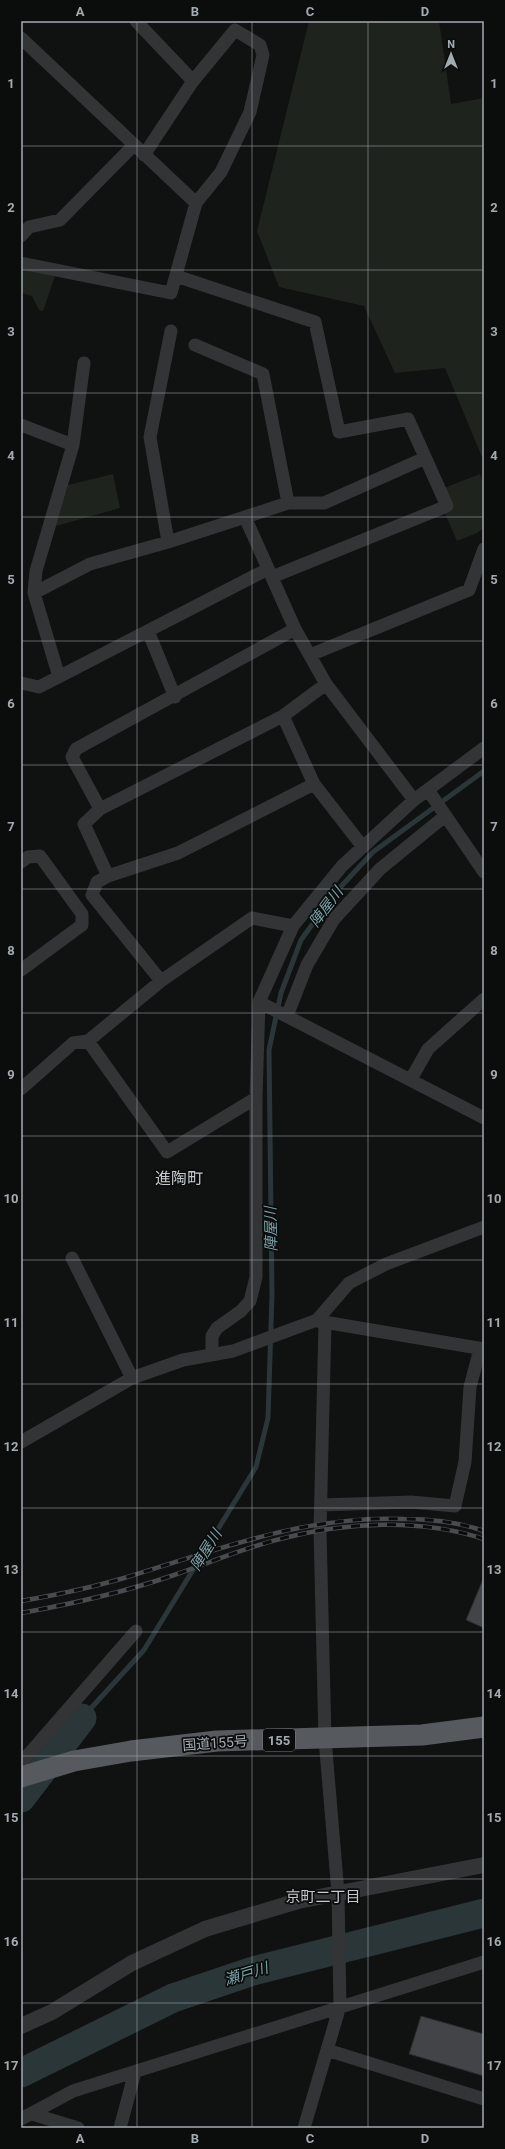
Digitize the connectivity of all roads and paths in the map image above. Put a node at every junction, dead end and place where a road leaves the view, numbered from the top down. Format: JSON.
{"nodes":[{"id":1,"x":136,"y":21,"type":"edge"},
{"id":2,"x":238,"y":25,"type":"edge"},
{"id":3,"x":21,"y":38,"type":"edge"},
{"id":4,"x":194,"y":81,"type":"junction"},
{"id":5,"x":134,"y":145,"type":"junction"},
{"id":6,"x":144,"y":154,"type":"junction"},
{"id":7,"x":196,"y":203,"type":"junction"},
{"id":8,"x":21,"y":236,"type":"edge"},
{"id":9,"x":21,"y":263,"type":"edge"},
{"id":10,"x":176,"y":276,"type":"junction"},
{"id":11,"x":172,"y":331,"type":"dead end"},
{"id":12,"x":195,"y":345,"type":"dead end"},
{"id":13,"x":84,"y":363,"type":"dead end"},
{"id":14,"x":21,"y":425,"type":"edge"},
{"id":15,"x":73,"y":444,"type":"junction"},
{"id":16,"x":425,"y":458,"type":"junction"},
{"id":17,"x":288,"y":504,"type":"junction"},
{"id":18,"x":245,"y":517,"type":"junction"},
{"id":19,"x":168,"y":542,"type":"junction"},
{"id":20,"x":484,"y":549,"type":"edge"},
{"id":21,"x":270,"y":573,"type":"junction"},
{"id":22,"x":34,"y":593,"type":"junction"},
{"id":23,"x":295,"y":629,"type":"junction"},
{"id":24,"x":148,"y":631,"type":"junction"},
{"id":25,"x":310,"y":655,"type":"junction"},
{"id":26,"x":59,"y":677,"type":"junction"},
{"id":27,"x":21,"y":683,"type":"edge"},
{"id":28,"x":326,"y":684,"type":"junction"},
{"id":29,"x":175,"y":697,"type":"junction"},
{"id":30,"x":283,"y":716,"type":"junction"},
{"id":31,"x":484,"y":748,"type":"edge"},
{"id":32,"x":314,"y":784,"type":"junction"},
{"id":33,"x":430,"y":794,"type":"junction"},
{"id":34,"x":414,"y":800,"type":"junction"},
{"id":35,"x":100,"y":809,"type":"junction"},
{"id":36,"x":444,"y":814,"type":"junction"},
{"id":37,"x":363,"y":846,"type":"junction"},
{"id":38,"x":21,"y":862,"type":"edge"},
{"id":39,"x":484,"y":872,"type":"edge"},
{"id":40,"x":108,"y":876,"type":"junction"},
{"id":41,"x":293,"y":926,"type":"junction"},
{"id":42,"x":21,"y":970,"type":"edge"},
{"id":43,"x":161,"y":981,"type":"junction"},
{"id":44,"x":484,"y":999,"type":"edge"},
{"id":45,"x":262,"y":1004,"type":"junction"},
{"id":46,"x":285,"y":1014,"type":"junction"},
{"id":47,"x":88,"y":1041,"type":"junction"},
{"id":48,"x":411,"y":1079,"type":"junction"},
{"id":49,"x":21,"y":1089,"type":"edge"},
{"id":50,"x":256,"y":1098,"type":"junction"},
{"id":51,"x":484,"y":1118,"type":"edge"},
{"id":52,"x":484,"y":1227,"type":"edge"},
{"id":53,"x":72,"y":1258,"type":"dead end"},
{"id":54,"x":321,"y":1322,"type":"junction"},
{"id":55,"x":482,"y":1349,"type":"edge"},
{"id":56,"x":212,"y":1355,"type":"junction"},
{"id":57,"x":132,"y":1378,"type":"junction"},
{"id":58,"x":21,"y":1442,"type":"edge"},
{"id":59,"x":321,"y":1505,"type":"junction"},
{"id":60,"x":136,"y":1631,"type":"dead end"},
{"id":61,"x":484,"y":1727,"type":"edge"},
{"id":62,"x":325,"y":1739,"type":"junction"},
{"id":63,"x":21,"y":1763,"type":"edge"},
{"id":64,"x":21,"y":1777,"type":"edge"},
{"id":65,"x":484,"y":1865,"type":"edge"},
{"id":66,"x":338,"y":1893,"type":"junction"},
{"id":67,"x":484,"y":1962,"type":"edge"},
{"id":68,"x":340,"y":2000,"type":"junction"},
{"id":69,"x":21,"y":2026,"type":"edge"},
{"id":70,"x":327,"y":2050,"type":"junction"},
{"id":71,"x":135,"y":2072,"type":"junction"},
{"id":72,"x":484,"y":2099,"type":"edge"},
{"id":73,"x":26,"y":2117,"type":"edge"},
{"id":74,"x":78,"y":2128,"type":"edge"},
{"id":75,"x":120,"y":2128,"type":"edge"},
{"id":76,"x":304,"y":2128,"type":"edge"}],
"edges":[{"from":1,"to":4,"type":"street"},
{"from":2,"to":4,"type":"street"},
{"from":2,"to":7,"type":"street"},
{"from":3,"to":5,"type":"street"},
{"from":4,"to":6,"type":"street"},
{"from":5,"to":6,"type":"street"},
{"from":5,"to":8,"type":"street"},
{"from":6,"to":7,"type":"street"},
{"from":7,"to":10,"type":"street"},
{"from":9,"to":10,"type":"street"},
{"from":10,"to":16,"type":"street"},
{"from":11,"to":19,"type":"street"},
{"from":12,"to":17,"type":"street"},
{"from":13,"to":15,"type":"street"},
{"from":14,"to":15,"type":"street"},
{"from":15,"to":22,"type":"street"},
{"from":16,"to":17,"type":"street"},
{"from":16,"to":21,"type":"street"},
{"from":17,"to":18,"type":"street"},
{"from":18,"to":19,"type":"street"},
{"from":18,"to":21,"type":"street"},
{"from":19,"to":22,"type":"street"},
{"from":20,"to":25,"type":"street"},
{"from":21,"to":23,"type":"street"},
{"from":21,"to":24,"type":"street"},
{"from":22,"to":26,"type":"street"},
{"from":23,"to":25,"type":"street"},
{"from":23,"to":29,"type":"street"},
{"from":24,"to":26,"type":"street"},
{"from":24,"to":29,"type":"street"},
{"from":25,"to":28,"type":"street"},
{"from":26,"to":27,"type":"street"},
{"from":28,"to":30,"type":"street"},
{"from":28,"to":34,"type":"street"},
{"from":29,"to":35,"type":"street"},
{"from":30,"to":32,"type":"street"},
{"from":30,"to":35,"type":"street"},
{"from":31,"to":33,"type":"street"},
{"from":32,"to":37,"type":"street"},
{"from":32,"to":40,"type":"street"},
{"from":33,"to":34,"type":"street"},
{"from":33,"to":36,"type":"street"},
{"from":34,"to":37,"type":"street"},
{"from":35,"to":40,"type":"street"},
{"from":36,"to":39,"type":"street"},
{"from":36,"to":46,"type":"street"},
{"from":37,"to":41,"type":"street"},
{"from":38,"to":42,"type":"street"},
{"from":40,"to":43,"type":"street"},
{"from":41,"to":43,"type":"street"},
{"from":41,"to":45,"type":"street"},
{"from":43,"to":47,"type":"street"},
{"from":44,"to":48,"type":"street"},
{"from":45,"to":46,"type":"street"},
{"from":45,"to":50,"type":"street"},
{"from":46,"to":48,"type":"street"},
{"from":47,"to":49,"type":"street"},
{"from":47,"to":50,"type":"street"},
{"from":48,"to":51,"type":"street"},
{"from":50,"to":56,"type":"street"},
{"from":52,"to":54,"type":"street"},
{"from":53,"to":57,"type":"street"},
{"from":54,"to":55,"type":"street"},
{"from":54,"to":56,"type":"street"},
{"from":54,"to":59,"type":"street"},
{"from":55,"to":59,"type":"street"},
{"from":56,"to":57,"type":"street"},
{"from":57,"to":58,"type":"street"},
{"from":59,"to":62,"type":"street"},
{"from":60,"to":63,"type":"street"},
{"from":61,"to":62,"type":"highway","name":"国道155号","number":"155"},
{"from":62,"to":64,"type":"highway","name":"国道155号","number":"155"},
{"from":62,"to":66,"type":"street"},
{"from":65,"to":66,"type":"street"},
{"from":66,"to":68,"type":"street"},
{"from":66,"to":69,"type":"street"},
{"from":67,"to":68,"type":"street"},
{"from":68,"to":70,"type":"street"},
{"from":68,"to":71,"type":"street"},
{"from":70,"to":72,"type":"street"},
{"from":70,"to":76,"type":"street"},
{"from":71,"to":73,"type":"street"},
{"from":71,"to":75,"type":"street"},
{"from":73,"to":74,"type":"street"}]}
